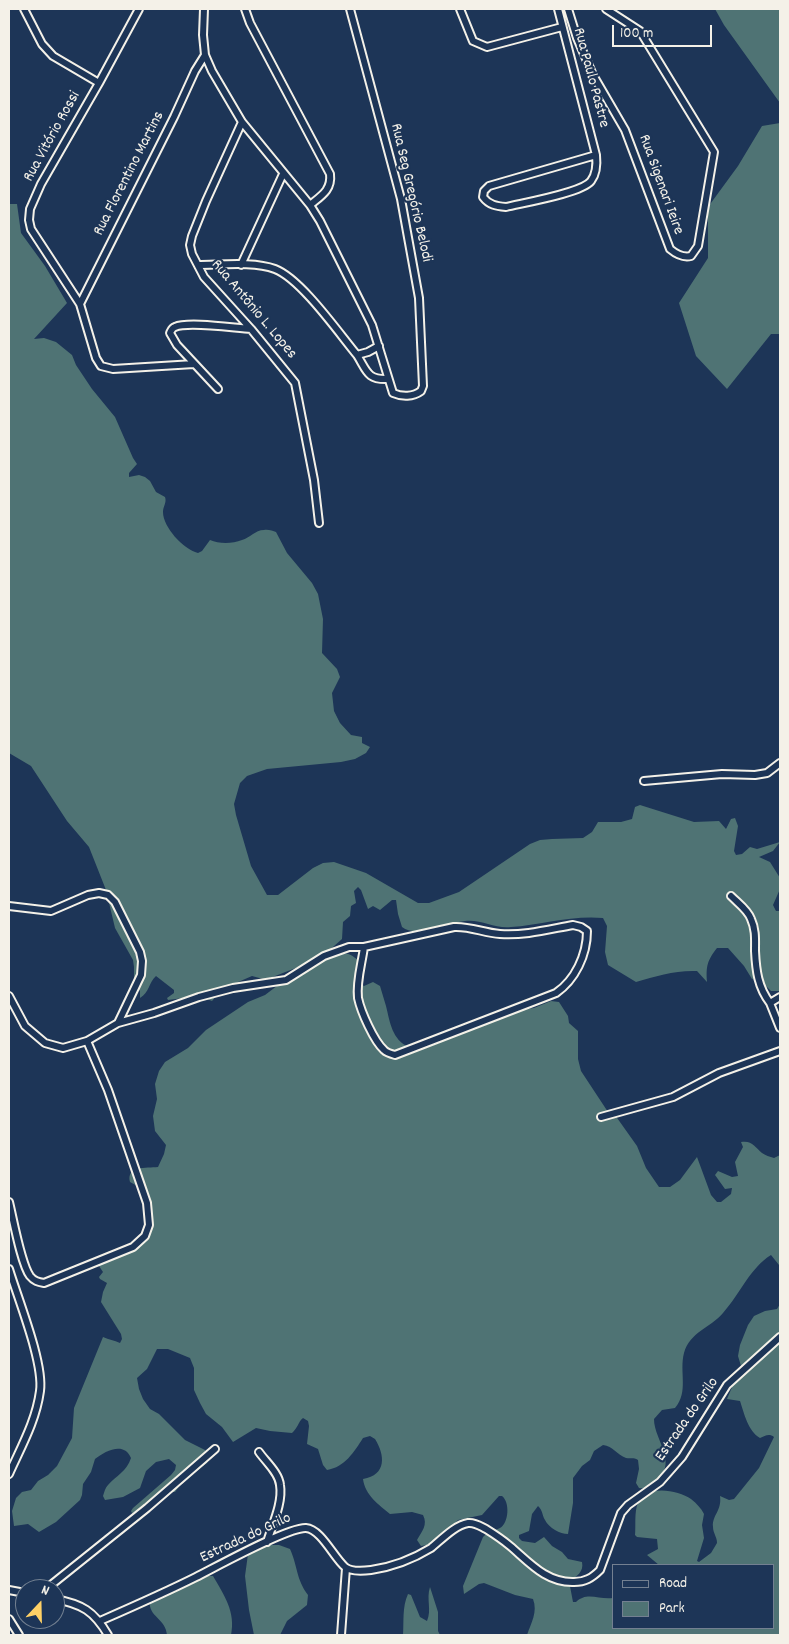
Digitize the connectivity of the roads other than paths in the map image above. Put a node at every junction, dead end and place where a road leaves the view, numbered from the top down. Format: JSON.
{"nodes":[{"id":1,"x":24,"y":9,"type":"edge"},
{"id":2,"x":139,"y":9,"type":"edge"},
{"id":3,"x":204,"y":9,"type":"edge"},
{"id":4,"x":245,"y":9,"type":"edge"},
{"id":5,"x":350,"y":9,"type":"edge"},
{"id":6,"x":460,"y":9,"type":"edge"},
{"id":7,"x":558,"y":9,"type":"edge"},
{"id":8,"x":568,"y":9,"type":"edge"},
{"id":9,"x":606,"y":9,"type":"edge"},
{"id":10,"x":562,"y":27,"type":"junction"},
{"id":11,"x":205,"y":55,"type":"junction"},
{"id":12,"x":99,"y":83,"type":"junction"},
{"id":13,"x":242,"y":122,"type":"junction"},
{"id":14,"x":596,"y":154,"type":"junction"},
{"id":15,"x":283,"y":174,"type":"junction"},
{"id":16,"x":310,"y":206,"type":"junction"},
{"id":17,"x":198,"y":265,"type":"junction"},
{"id":18,"x":240,"y":265,"type":"junction"},
{"id":19,"x":80,"y":304,"type":"junction"},
{"id":20,"x":250,"y":329,"type":"junction"},
{"id":21,"x":379,"y":346,"type":"junction"},
{"id":22,"x":358,"y":355,"type":"junction"},
{"id":23,"x":194,"y":364,"type":"junction"},
{"id":24,"x":388,"y":379,"type":"junction"},
{"id":25,"x":218,"y":389,"type":"dead end"},
{"id":26,"x":319,"y":523,"type":"dead end"},
{"id":27,"x":780,"y":763,"type":"edge"},
{"id":28,"x":644,"y":781,"type":"dead end"},
{"id":29,"x":731,"y":896,"type":"dead end"},
{"id":30,"x":9,"y":906,"type":"edge"},
{"id":31,"x":364,"y":947,"type":"junction"},
{"id":32,"x":9,"y":996,"type":"edge"},
{"id":33,"x":780,"y":997,"type":"edge"},
{"id":34,"x":770,"y":1003,"type":"junction"},
{"id":35,"x":118,"y":1023,"type":"junction"},
{"id":36,"x":780,"y":1028,"type":"edge"},
{"id":37,"x":87,"y":1041,"type":"junction"},
{"id":38,"x":780,"y":1051,"type":"edge"},
{"id":39,"x":600,"y":1117,"type":"dead end"},
{"id":40,"x":9,"y":1202,"type":"edge"},
{"id":41,"x":9,"y":1269,"type":"edge"},
{"id":42,"x":780,"y":1337,"type":"edge"},
{"id":43,"x":215,"y":1449,"type":"dead end"},
{"id":44,"x":259,"y":1452,"type":"dead end"},
{"id":45,"x":9,"y":1474,"type":"edge"},
{"id":46,"x":267,"y":1542,"type":"junction"},
{"id":47,"x":346,"y":1568,"type":"junction"},
{"id":48,"x":58,"y":1579,"type":"edge"},
{"id":49,"x":65,"y":1602,"type":"edge"},
{"id":50,"x":9,"y":1619,"type":"edge"},
{"id":51,"x":100,"y":1621,"type":"junction"},
{"id":52,"x":19,"y":1635,"type":"edge"},
{"id":53,"x":108,"y":1635,"type":"edge"},
{"id":54,"x":341,"y":1635,"type":"edge"}],
"edges":[{"from":1,"to":12,"type":"street"},
{"from":2,"to":12,"type":"street","name":"Rua Vitório Rossi"},
{"from":3,"to":11,"type":"street"},
{"from":4,"to":16,"type":"street"},
{"from":5,"to":24,"type":"street","name":"Rua Seg Gregório Belodi"},
{"from":6,"to":10,"type":"street"},
{"from":7,"to":10,"type":"street","name":"Rua Paulo Pastre"},
{"from":8,"to":9,"type":"street","name":"Rua Sigenari Ieire"},
{"from":10,"to":14,"type":"street","name":"Rua Paulo Pastre"},
{"from":11,"to":13,"type":"street"},
{"from":11,"to":19,"type":"street","name":"Rua Florentino Martins"},
{"from":12,"to":19,"type":"street","name":"Rua Vitório Rossi"},
{"from":13,"to":15,"type":"street"},
{"from":13,"to":17,"type":"street","name":"Rua Antônio L. Lopes"},
{"from":14,"to":14,"type":"street","name":"Rua Paulo Pastre"},
{"from":15,"to":16,"type":"street"},
{"from":15,"to":18,"type":"street"},
{"from":16,"to":21,"type":"street"},
{"from":17,"to":18,"type":"street"},
{"from":17,"to":20,"type":"street","name":"Rua Antônio L. Lopes"},
{"from":18,"to":22,"type":"street"},
{"from":19,"to":23,"type":"street","name":"Rua Vitório Rossi"},
{"from":20,"to":23,"type":"street"},
{"from":20,"to":26,"type":"street","name":"Rua Antônio L. Lopes"},
{"from":21,"to":22,"type":"street"},
{"from":21,"to":24,"type":"street"},
{"from":22,"to":24,"type":"street"},
{"from":23,"to":25,"type":"street"},
{"from":27,"to":28,"type":"street"},
{"from":29,"to":34,"type":"street"},
{"from":30,"to":35,"type":"street"},
{"from":31,"to":31,"type":"street"},
{"from":31,"to":35,"type":"street"},
{"from":32,"to":37,"type":"street"},
{"from":33,"to":34,"type":"street"},
{"from":34,"to":36,"type":"street"},
{"from":35,"to":37,"type":"street"},
{"from":37,"to":40,"type":"street"},
{"from":38,"to":39,"type":"street"},
{"from":41,"to":45,"type":"street"},
{"from":42,"to":47,"type":"street","name":"Estrada do Grilo"},
{"from":43,"to":48,"type":"street"},
{"from":44,"to":46,"type":"street"},
{"from":46,"to":47,"type":"street","name":"Estrada do Grilo"},
{"from":46,"to":51,"type":"street","name":"Estrada do Grilo"},
{"from":47,"to":54,"type":"street"},
{"from":49,"to":51,"type":"street"},
{"from":50,"to":52,"type":"street"},
{"from":51,"to":53,"type":"street"}]}
